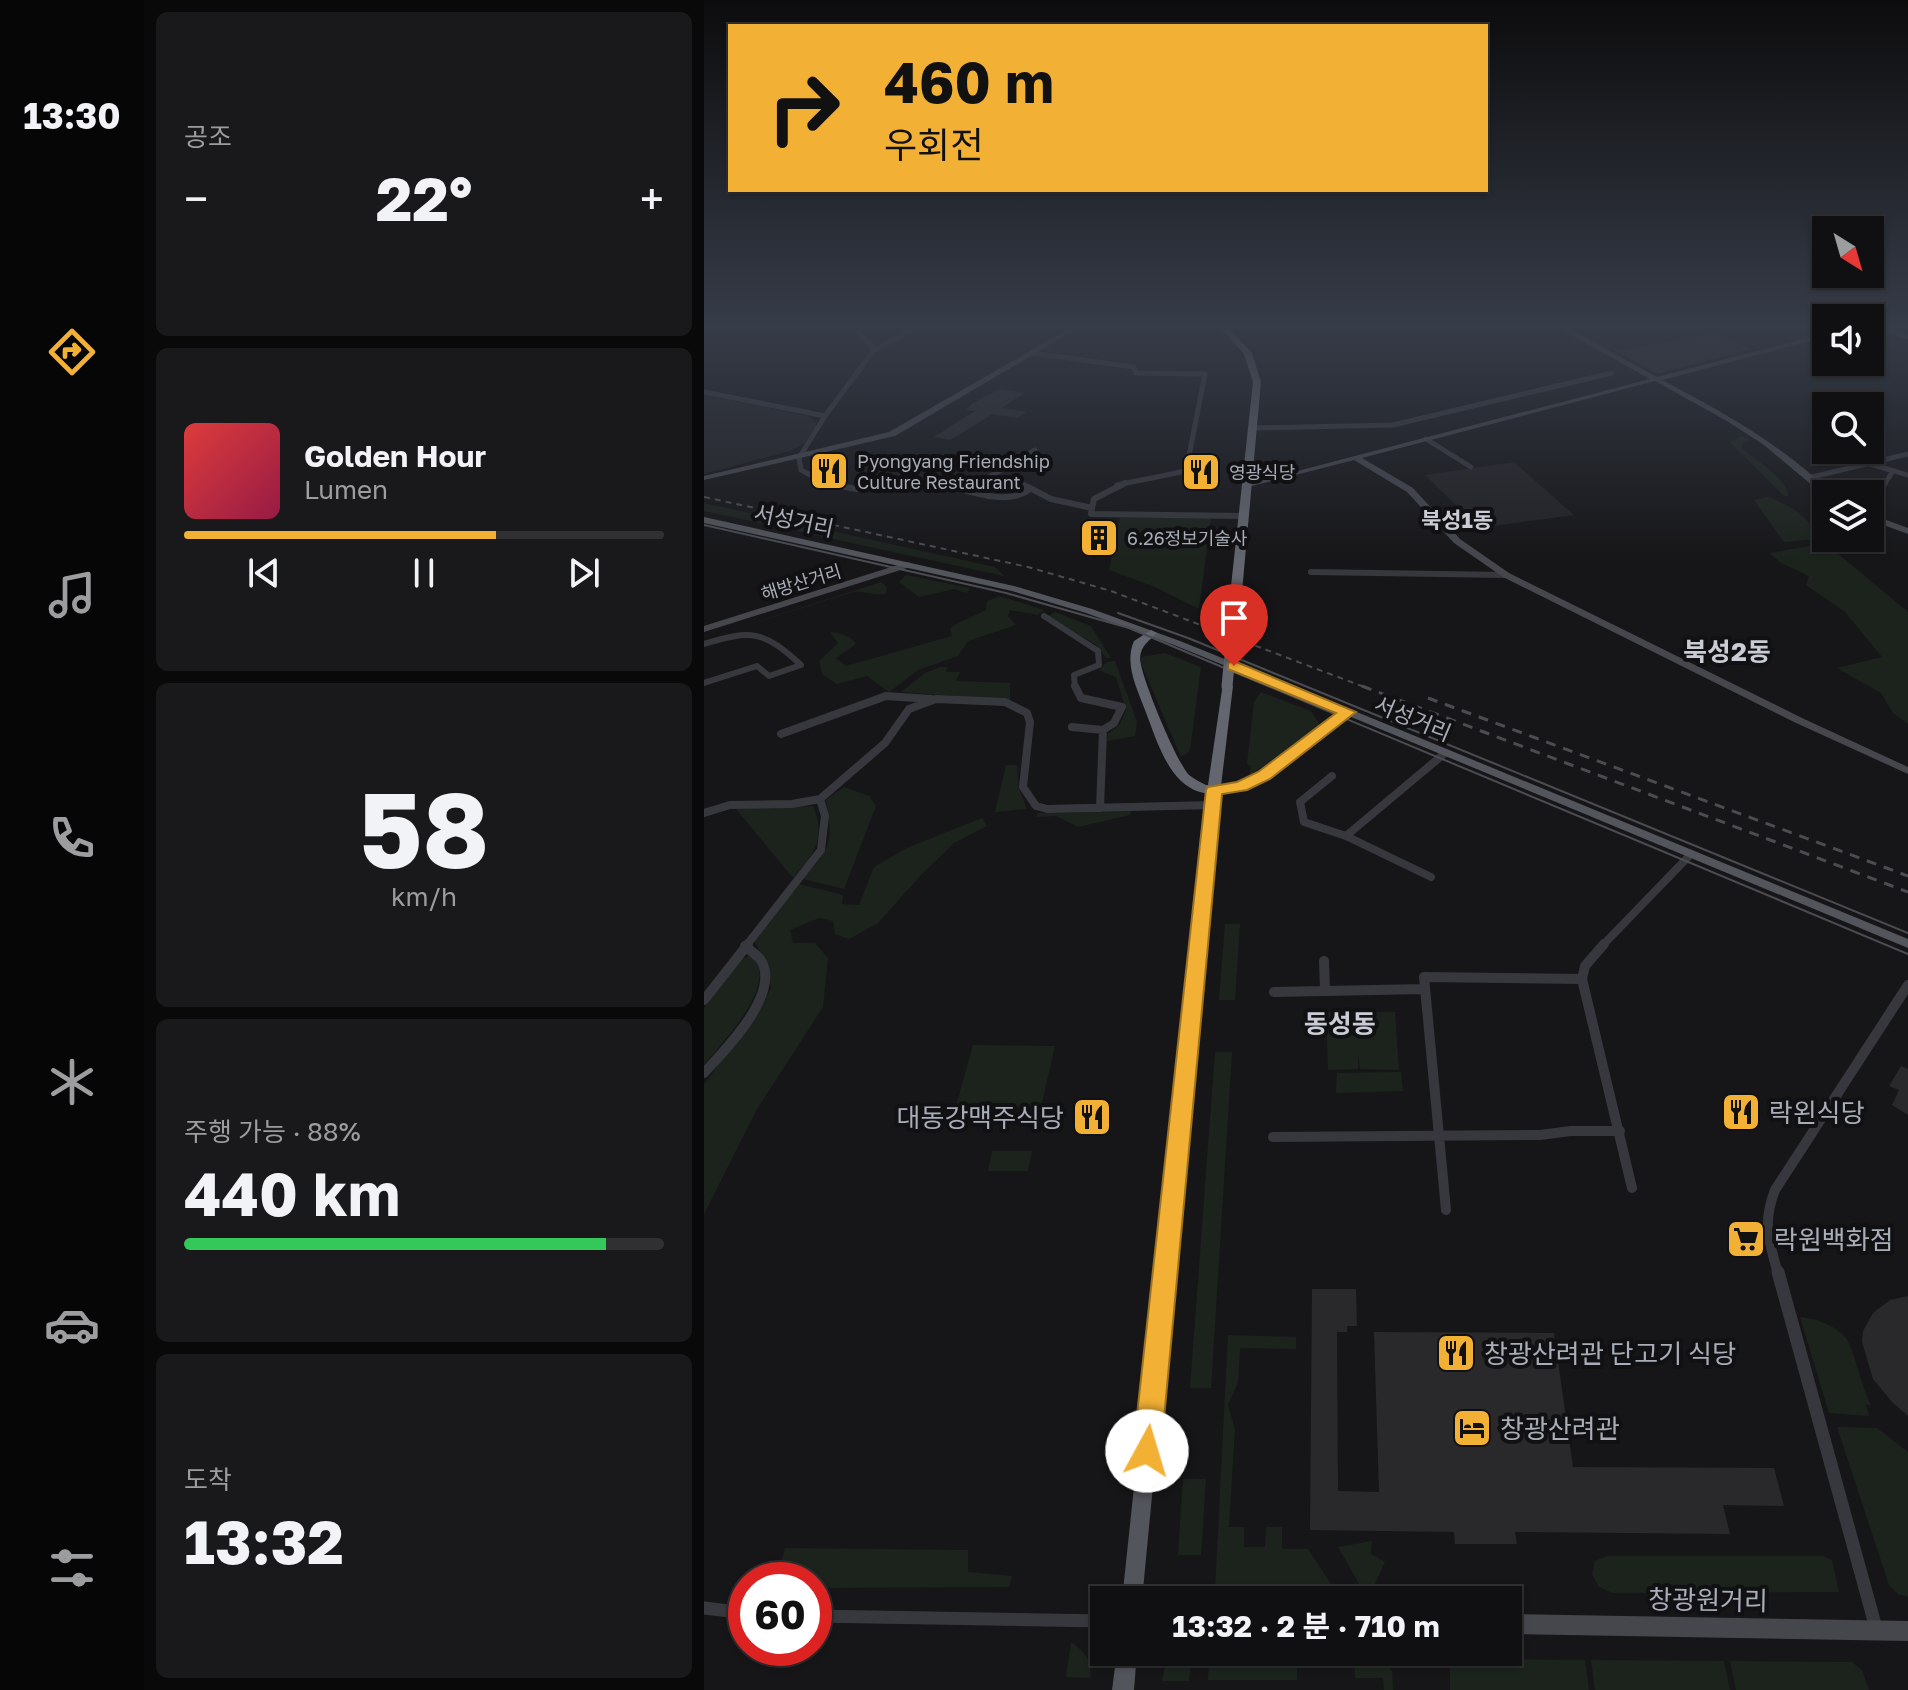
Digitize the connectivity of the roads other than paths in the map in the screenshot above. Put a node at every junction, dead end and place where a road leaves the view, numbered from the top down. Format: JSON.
{"nodes":[{"id":1,"x":759,"y":403,"type":"edge"},
{"id":2,"x":835,"y":403,"type":"edge"},
{"id":3,"x":946,"y":403,"type":"edge"},
{"id":4,"x":1199,"y":403,"type":"edge"},
{"id":5,"x":1256,"y":403,"type":"edge"},
{"id":6,"x":1486,"y":403,"type":"edge"},
{"id":7,"x":1567,"y":403,"type":"edge"},
{"id":8,"x":1698,"y":403,"type":"edge"},
{"id":9,"x":825,"y":416,"type":"junction"},
{"id":10,"x":1254,"y":428,"type":"junction"},
{"id":11,"x":1426,"y":439,"type":"junction"},
{"id":12,"x":1035,"y":450,"type":"dead end"},
{"id":13,"x":1908,"y":454,"type":"edge"},
{"id":14,"x":1355,"y":457,"type":"junction"},
{"id":15,"x":799,"y":458,"type":"junction"},
{"id":16,"x":1884,"y":460,"type":"edge"},
{"id":17,"x":1865,"y":464,"type":"edge"},
{"id":18,"x":1872,"y":464,"type":"edge"},
{"id":19,"x":1471,"y":467,"type":"dead end"},
{"id":20,"x":1893,"y":471,"type":"junction"},
{"id":21,"x":1908,"y":475,"type":"edge"},
{"id":22,"x":704,"y":478,"type":"edge"},
{"id":23,"x":1808,"y":478,"type":"junction"},
{"id":24,"x":1812,"y":481,"type":"edge"},
{"id":25,"x":1248,"y":485,"type":"junction"},
{"id":26,"x":1884,"y":485,"type":"edge"},
{"id":27,"x":1027,"y":487,"type":"junction"},
{"id":28,"x":1042,"y":493,"type":"junction"},
{"id":29,"x":1023,"y":495,"type":"junction"},
{"id":30,"x":1092,"y":508,"type":"junction"},
{"id":31,"x":1244,"y":516,"type":"junction"},
{"id":32,"x":704,"y":520,"type":"edge"},
{"id":33,"x":1884,"y":522,"type":"edge"},
{"id":34,"x":1908,"y":531,"type":"edge"},
{"id":35,"x":907,"y":565,"type":"junction"},
{"id":36,"x":1311,"y":572,"type":"dead end"},
{"id":37,"x":1506,"y":575,"type":"junction"},
{"id":38,"x":1044,"y":616,"type":"dead end"},
{"id":39,"x":704,"y":629,"type":"edge"},
{"id":40,"x":1151,"y":633,"type":"junction"},
{"id":41,"x":704,"y":644,"type":"edge"},
{"id":42,"x":801,"y":665,"type":"junction"},
{"id":43,"x":809,"y":673,"type":"dead end"},
{"id":44,"x":704,"y":683,"type":"edge"},
{"id":45,"x":903,"y":695,"type":"junction"},
{"id":46,"x":936,"y":699,"type":"junction"},
{"id":47,"x":909,"y":709,"type":"junction"},
{"id":48,"x":1348,"y":712,"type":"junction"},
{"id":49,"x":1072,"y":727,"type":"dead end"},
{"id":50,"x":1103,"y":730,"type":"junction"},
{"id":51,"x":781,"y":734,"type":"dead end"},
{"id":52,"x":1445,"y":753,"type":"junction"},
{"id":53,"x":1908,"y":771,"type":"edge"},
{"id":54,"x":1332,"y":776,"type":"dead end"},
{"id":55,"x":1214,"y":790,"type":"junction"},
{"id":56,"x":820,"y":799,"type":"junction"},
{"id":57,"x":1212,"y":805,"type":"junction"},
{"id":58,"x":1100,"y":808,"type":"junction"},
{"id":59,"x":704,"y":813,"type":"edge"},
{"id":60,"x":1346,"y":836,"type":"junction"},
{"id":61,"x":1691,"y":854,"type":"junction"},
{"id":62,"x":1431,"y":877,"type":"dead end"},
{"id":63,"x":1908,"y":944,"type":"edge"},
{"id":64,"x":745,"y":946,"type":"junction"},
{"id":65,"x":1324,"y":961,"type":"dead end"},
{"id":66,"x":1582,"y":979,"type":"junction"},
{"id":67,"x":1908,"y":985,"type":"edge"},
{"id":68,"x":1425,"y":989,"type":"junction"},
{"id":69,"x":1325,"y":990,"type":"junction"},
{"id":70,"x":1274,"y":992,"type":"dead end"},
{"id":71,"x":704,"y":1000,"type":"edge"},
{"id":72,"x":704,"y":1073,"type":"edge"},
{"id":73,"x":1620,"y":1131,"type":"junction"},
{"id":74,"x":1273,"y":1137,"type":"dead end"},
{"id":75,"x":1439,"y":1137,"type":"junction"},
{"id":76,"x":1632,"y":1188,"type":"dead end"},
{"id":77,"x":1446,"y":1210,"type":"dead end"},
{"id":78,"x":1133,"y":1586,"type":"edge"},
{"id":79,"x":704,"y":1608,"type":"edge"},
{"id":80,"x":728,"y":1611,"type":"edge"},
{"id":81,"x":832,"y":1616,"type":"edge"},
{"id":82,"x":1090,"y":1621,"type":"edge"},
{"id":83,"x":1522,"y":1624,"type":"edge"},
{"id":84,"x":1877,"y":1631,"type":"junction"},
{"id":85,"x":1908,"y":1631,"type":"edge"},
{"id":86,"x":1126,"y":1666,"type":"edge"},
{"id":87,"x":1123,"y":1690,"type":"edge"}],
"edges":[{"from":1,"to":9,"type":"street"},
{"from":2,"to":9,"type":"street"},
{"from":3,"to":15,"type":"street"},
{"from":4,"to":30,"type":"street"},
{"from":5,"to":10,"type":"highway"},
{"from":6,"to":10,"type":"street"},
{"from":7,"to":11,"type":"street"},
{"from":8,"to":23,"type":"street"},
{"from":9,"to":15,"type":"street"},
{"from":10,"to":25,"type":"highway"},
{"from":11,"to":14,"type":"street"},
{"from":11,"to":19,"type":"street"},
{"from":12,"to":27,"type":"street"},
{"from":13,"to":16,"type":"street"},
{"from":14,"to":25,"type":"street"},
{"from":14,"to":37,"type":"street"},
{"from":15,"to":22,"type":"street"},
{"from":15,"to":29,"type":"street"},
{"from":17,"to":23,"type":"street"},
{"from":18,"to":20,"type":"street"},
{"from":20,"to":21,"type":"street"},
{"from":20,"to":26,"type":"street"},
{"from":23,"to":24,"type":"street"},
{"from":25,"to":31,"type":"highway"},
{"from":27,"to":28,"type":"street"},
{"from":27,"to":29,"type":"street"},
{"from":28,"to":29,"type":"street"},
{"from":28,"to":30,"type":"street"},
{"from":30,"to":31,"type":"street"},
{"from":31,"to":55,"type":"highway","bridge":true},
{"from":32,"to":35,"type":"main road","name":"서성거리"},
{"from":33,"to":34,"type":"street"},
{"from":35,"to":39,"type":"street","name":"해방산거리"},
{"from":35,"to":40,"type":"main road","name":"서성거리"},
{"from":36,"to":37,"type":"street"},
{"from":37,"to":53,"type":"street"},
{"from":38,"to":50,"type":"street"},
{"from":40,"to":48,"type":"main road","name":"서성거리"},
{"from":40,"to":55,"type":"highway"},
{"from":41,"to":42,"type":"street"},
{"from":42,"to":43,"type":"street"},
{"from":42,"to":44,"type":"street"},
{"from":45,"to":46,"type":"street"},
{"from":45,"to":47,"type":"street"},
{"from":45,"to":51,"type":"street"},
{"from":46,"to":47,"type":"street"},
{"from":46,"to":58,"type":"street"},
{"from":47,"to":56,"type":"street"},
{"from":48,"to":52,"type":"main road","name":"서성거리"},
{"from":48,"to":55,"type":"highway"},
{"from":49,"to":50,"type":"street"},
{"from":50,"to":58,"type":"street"},
{"from":52,"to":60,"type":"street"},
{"from":52,"to":61,"type":"main road","name":"서성거리"},
{"from":54,"to":60,"type":"street"},
{"from":55,"to":57,"type":"main road"},
{"from":56,"to":59,"type":"street"},
{"from":56,"to":64,"type":"street"},
{"from":57,"to":58,"type":"street"},
{"from":57,"to":78,"type":"main road"},
{"from":60,"to":62,"type":"street"},
{"from":61,"to":63,"type":"main road","name":"서성거리"},
{"from":61,"to":66,"type":"street"},
{"from":64,"to":71,"type":"street"},
{"from":64,"to":72,"type":"street"},
{"from":65,"to":69,"type":"street"},
{"from":66,"to":68,"type":"street"},
{"from":66,"to":73,"type":"street"},
{"from":67,"to":84,"type":"street"},
{"from":68,"to":69,"type":"street"},
{"from":68,"to":75,"type":"street"},
{"from":69,"to":70,"type":"street"},
{"from":73,"to":75,"type":"street"},
{"from":73,"to":76,"type":"street"},
{"from":74,"to":75,"type":"street"},
{"from":75,"to":77,"type":"street"},
{"from":79,"to":80,"type":"street"},
{"from":81,"to":82,"type":"street"},
{"from":83,"to":84,"type":"street","name":"창광원거리"},
{"from":84,"to":85,"type":"street","name":"창광원거리"},
{"from":86,"to":87,"type":"main road"}]}
